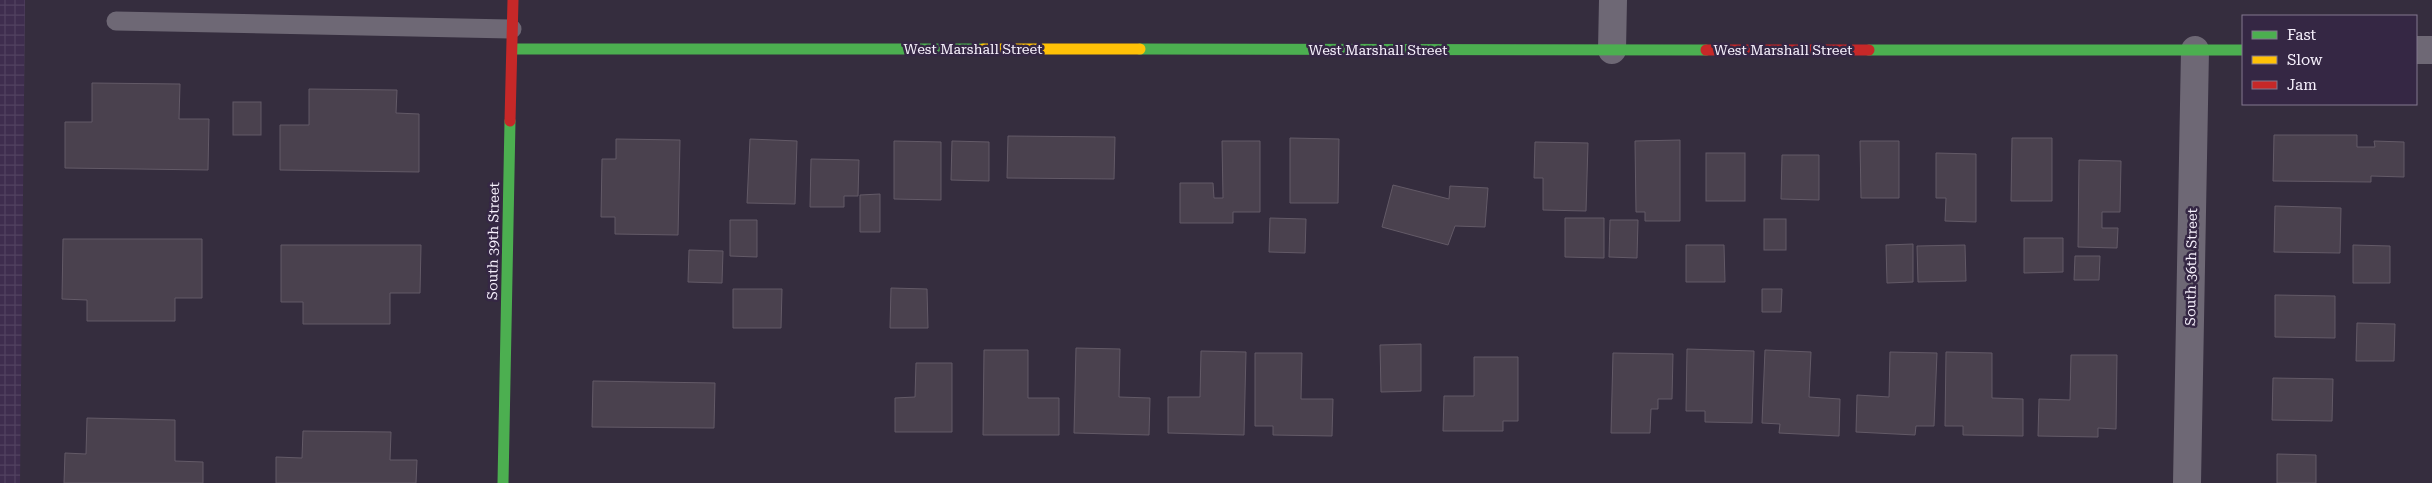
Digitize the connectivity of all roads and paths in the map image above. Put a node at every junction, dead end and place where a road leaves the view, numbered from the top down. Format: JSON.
{"nodes":[{"id":1,"x":513,"y":0,"type":"edge"},
{"id":2,"x":1613,"y":0,"type":"edge"},
{"id":3,"x":116,"y":21,"type":"dead end"},
{"id":4,"x":512,"y":29,"type":"junction"},
{"id":5,"x":512,"y":49,"type":"junction"},
{"id":6,"x":1612,"y":50,"type":"junction"},
{"id":7,"x":2195,"y":50,"type":"junction"},
{"id":8,"x":2242,"y":50,"type":"edge"},
{"id":9,"x":2417,"y":50,"type":"edge"},
{"id":10,"x":2432,"y":50,"type":"edge"},
{"id":11,"x":503,"y":483,"type":"edge"},
{"id":12,"x":2187,"y":483,"type":"edge"}],
"edges":[{"from":1,"to":4,"type":"street","name":"South 39th Street"},
{"from":2,"to":6,"type":"street"},
{"from":3,"to":4,"type":"lane"},
{"from":4,"to":5,"type":"street","name":"South 39th Street"},
{"from":5,"to":6,"type":"street","name":"West Marshall Street"},
{"from":5,"to":11,"type":"street","name":"South 39th Street"},
{"from":6,"to":7,"type":"street","name":"West Marshall Street"},
{"from":7,"to":8,"type":"street","name":"West Marshall Street"},
{"from":7,"to":12,"type":"street","name":"South 36th Street"},
{"from":9,"to":10,"type":"street"}]}
